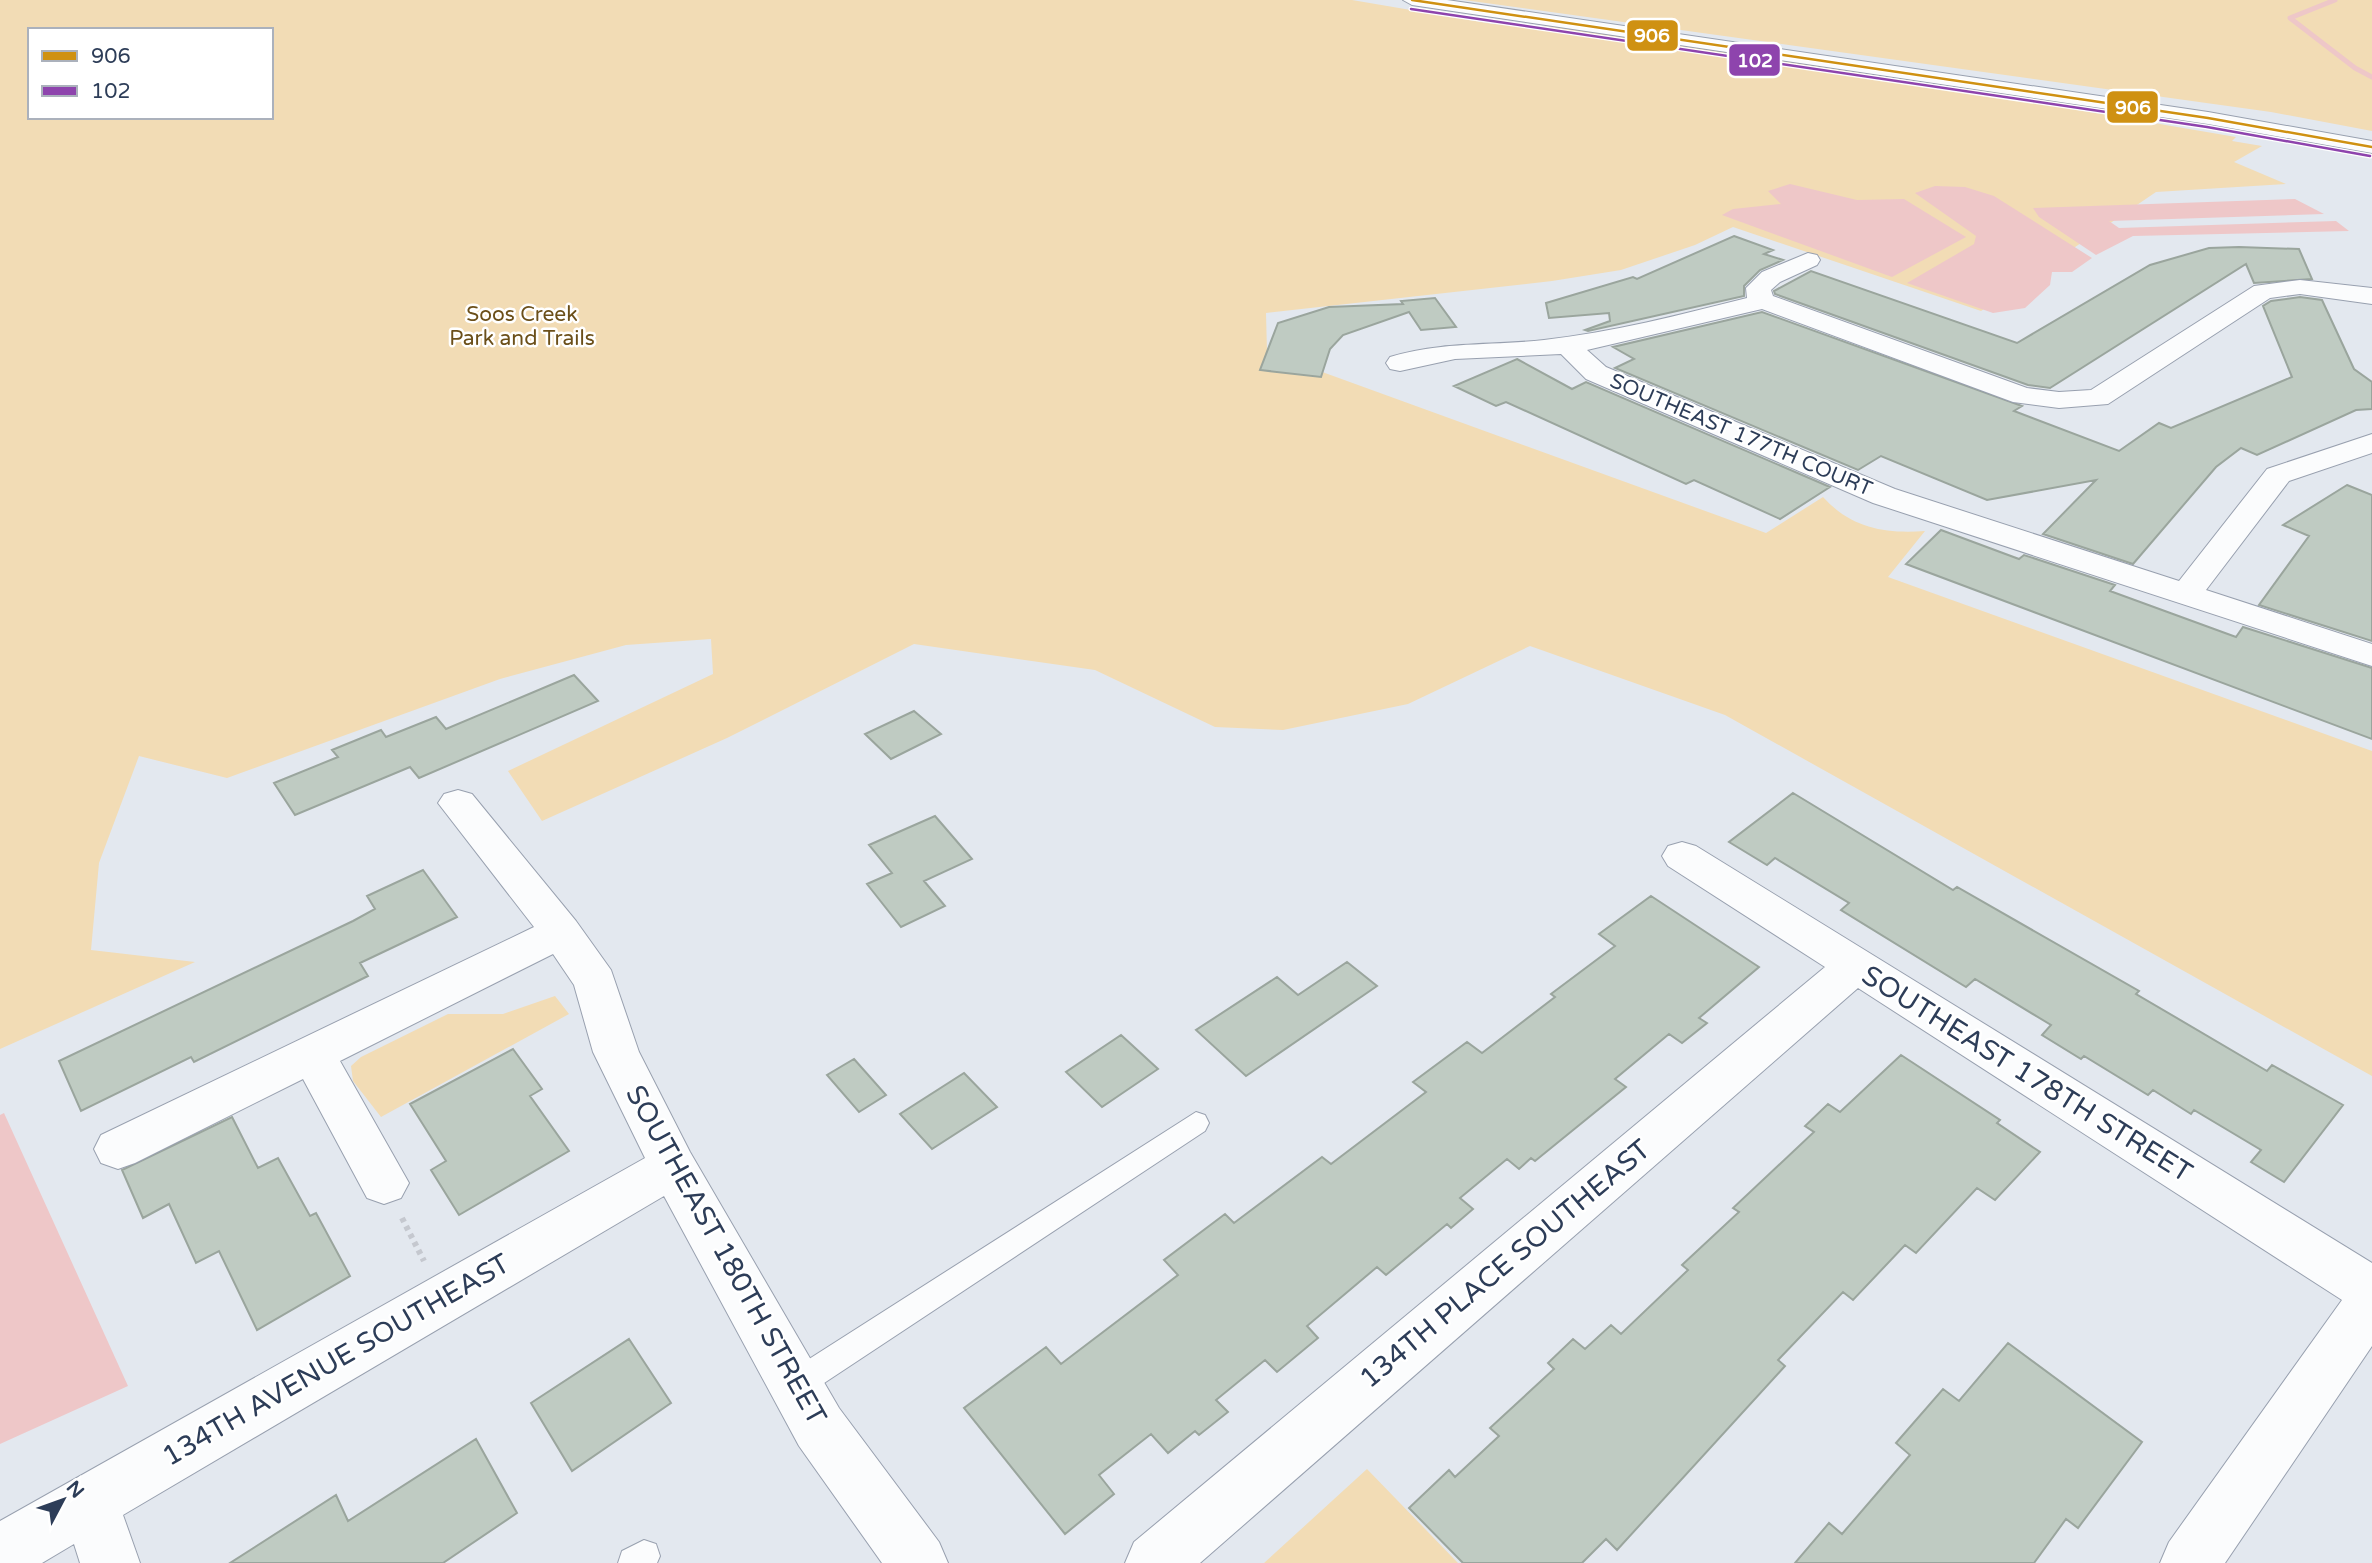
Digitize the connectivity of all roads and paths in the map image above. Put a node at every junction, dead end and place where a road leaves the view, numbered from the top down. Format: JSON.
{"nodes":[{"id":1,"x":1412,"y":0,"type":"edge"},
{"id":2,"x":2372,"y":147,"type":"edge"},
{"id":3,"x":1808,"y":260,"type":"dead end"},
{"id":4,"x":2372,"y":296,"type":"edge"},
{"id":5,"x":1764,"y":301,"type":"junction"},
{"id":6,"x":1567,"y":345,"type":"junction"},
{"id":7,"x":1400,"y":363,"type":"dead end"},
{"id":8,"x":2372,"y":443,"type":"edge"},
{"id":9,"x":2186,"y":594,"type":"junction"},
{"id":10,"x":2372,"y":655,"type":"edge"},
{"id":11,"x":458,"y":803,"type":"dead end"},
{"id":12,"x":1682,"y":856,"type":"dead end"},
{"id":13,"x":561,"y":932,"type":"junction"},
{"id":14,"x":1855,"y":966,"type":"junction"},
{"id":15,"x":313,"y":1055,"type":"junction"},
{"id":16,"x":1196,"y":1123,"type":"dead end"},
{"id":17,"x":118,"y":1149,"type":"dead end"},
{"id":18,"x":673,"y":1166,"type":"junction"},
{"id":19,"x":384,"y":1183,"type":"joint"},
{"id":20,"x":2372,"y":1291,"type":"edge"},
{"id":21,"x":443,"y":1298,"type":"junction"},
{"id":22,"x":2372,"y":1302,"type":"edge"},
{"id":23,"x":795,"y":1385,"type":"junction"},
{"id":24,"x":89,"y":1502,"type":"junction"},
{"id":25,"x":0,"y":1554,"type":"edge"},
{"id":26,"x":110,"y":1563,"type":"edge"},
{"id":27,"x":918,"y":1563,"type":"edge"},
{"id":28,"x":1155,"y":1563,"type":"edge"},
{"id":29,"x":2190,"y":1563,"type":"edge"}],
"edges":[{"from":1,"to":2,"type":"street"},
{"from":3,"to":5,"type":"street"},
{"from":4,"to":5,"type":"street"},
{"from":5,"to":6,"type":"street"},
{"from":6,"to":7,"type":"street"},
{"from":6,"to":9,"type":"street","name":"SOUTHEAST 177TH COURT"},
{"from":8,"to":9,"type":"street"},
{"from":9,"to":10,"type":"street","name":"SOUTHEAST 177TH COURT"},
{"from":11,"to":13,"type":"street","name":"SOUTHEAST 180TH STREET"},
{"from":12,"to":14,"type":"street","name":"SOUTHEAST 178TH STREET"},
{"from":13,"to":15,"type":"street"},
{"from":13,"to":18,"type":"street","name":"SOUTHEAST 180TH STREET"},
{"from":14,"to":20,"type":"street","name":"SOUTHEAST 178TH STREET"},
{"from":14,"to":28,"type":"street","name":"134TH PLACE SOUTHEAST"},
{"from":15,"to":17,"type":"street"},
{"from":15,"to":19,"type":"street"},
{"from":16,"to":23,"type":"lane"},
{"from":18,"to":21,"type":"street","name":"134TH AVENUE SOUTHEAST"},
{"from":18,"to":23,"type":"street","name":"SOUTHEAST 180TH STREET"},
{"from":19,"to":21,"type":"path"},
{"from":21,"to":24,"type":"street","name":"134TH AVENUE SOUTHEAST"},
{"from":22,"to":29,"type":"street"},
{"from":23,"to":27,"type":"street","name":"SOUTHEAST 180TH STREET"},
{"from":24,"to":25,"type":"street","name":"134TH AVENUE SOUTHEAST"},
{"from":24,"to":26,"type":"street"}]}
